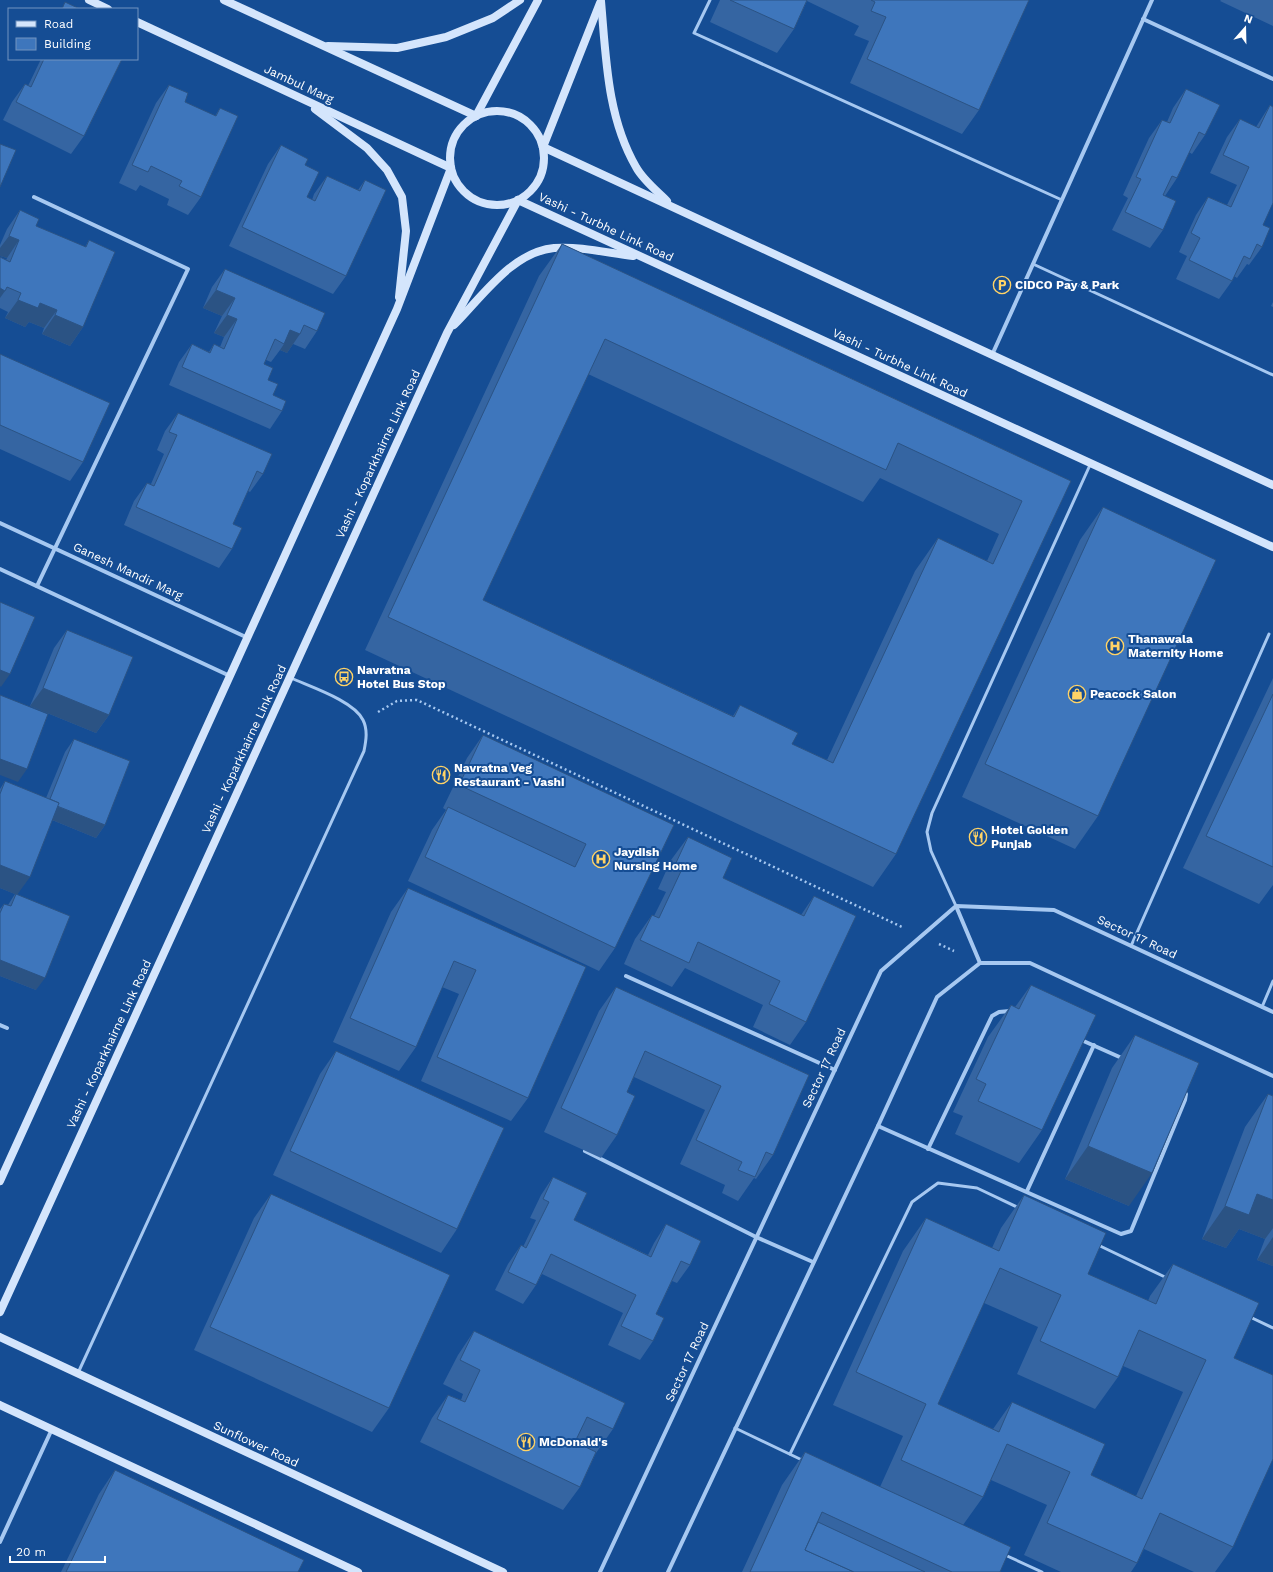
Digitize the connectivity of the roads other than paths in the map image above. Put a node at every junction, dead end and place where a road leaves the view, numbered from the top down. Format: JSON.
{"nodes":[{"id":1,"x":89,"y":0,"type":"edge"},
{"id":2,"x":224,"y":0,"type":"edge"},
{"id":3,"x":520,"y":0,"type":"edge"},
{"id":4,"x":538,"y":0,"type":"edge"},
{"id":5,"x":710,"y":0,"type":"edge"},
{"id":6,"x":1152,"y":0,"type":"edge"},
{"id":7,"x":601,"y":1,"type":"edge"},
{"id":8,"x":106,"y":8,"type":"edge"},
{"id":9,"x":1143,"y":19,"type":"junction"},
{"id":10,"x":138,"y":22,"type":"edge"},
{"id":11,"x":325,"y":46,"type":"junction"},
{"id":12,"x":1273,"y":79,"type":"edge"},
{"id":13,"x":302,"y":98,"type":"junction"},
{"id":14,"x":476,"y":116,"type":"junction"},
{"id":15,"x":543,"y":147,"type":"junction"},
{"id":16,"x":451,"y":168,"type":"junction"},
{"id":17,"x":34,"y":197,"type":"dead end"},
{"id":18,"x":518,"y":200,"type":"junction"},
{"id":19,"x":1062,"y":200,"type":"junction"},
{"id":20,"x":669,"y":204,"type":"junction"},
{"id":21,"x":644,"y":258,"type":"junction"},
{"id":22,"x":1033,"y":264,"type":"junction"},
{"id":23,"x":398,"y":309,"type":"junction"},
{"id":24,"x":447,"y":332,"type":"junction"},
{"id":25,"x":992,"y":355,"type":"junction"},
{"id":26,"x":1273,"y":375,"type":"edge"},
{"id":27,"x":1091,"y":464,"type":"junction"},
{"id":28,"x":1273,"y":485,"type":"edge"},
{"id":29,"x":0,"y":523,"type":"edge"},
{"id":30,"x":1273,"y":547,"type":"edge"},
{"id":31,"x":55,"y":548,"type":"junction"},
{"id":32,"x":0,"y":569,"type":"edge"},
{"id":33,"x":37,"y":586,"type":"junction"},
{"id":34,"x":1269,"y":634,"type":"dead end"},
{"id":35,"x":248,"y":638,"type":"junction"},
{"id":36,"x":230,"y":676,"type":"junction"},
{"id":37,"x":290,"y":677,"type":"junction"},
{"id":38,"x":956,"y":906,"type":"junction"},
{"id":39,"x":1131,"y":946,"type":"junction"},
{"id":40,"x":980,"y":963,"type":"junction"},
{"id":41,"x":626,"y":976,"type":"dead end"},
{"id":42,"x":1273,"y":981,"type":"edge"},
{"id":43,"x":1262,"y":1007,"type":"junction"},
{"id":44,"x":1017,"y":1011,"type":"edge"},
{"id":45,"x":1273,"y":1012,"type":"edge"},
{"id":46,"x":0,"y":1025,"type":"edge"},
{"id":47,"x":7,"y":1028,"type":"dead end"},
{"id":48,"x":1073,"y":1036,"type":"edge"},
{"id":49,"x":1094,"y":1045,"type":"junction"},
{"id":50,"x":1130,"y":1062,"type":"edge"},
{"id":51,"x":835,"y":1070,"type":"junction"},
{"id":52,"x":1273,"y":1076,"type":"edge"},
{"id":53,"x":1180,"y":1085,"type":"edge"},
{"id":54,"x":878,"y":1126,"type":"junction"},
{"id":55,"x":928,"y":1149,"type":"junction"},
{"id":56,"x":585,"y":1151,"type":"dead end"},
{"id":57,"x":0,"y":1181,"type":"edge"},
{"id":58,"x":1027,"y":1191,"type":"junction"},
{"id":59,"x":1020,"y":1209,"type":"edge"},
{"id":60,"x":756,"y":1237,"type":"junction"},
{"id":61,"x":1092,"y":1243,"type":"edge"},
{"id":62,"x":813,"y":1262,"type":"junction"},
{"id":63,"x":1172,"y":1280,"type":"edge"},
{"id":64,"x":0,"y":1312,"type":"edge"},
{"id":65,"x":1244,"y":1314,"type":"edge"},
{"id":66,"x":1273,"y":1328,"type":"edge"},
{"id":67,"x":0,"y":1337,"type":"edge"},
{"id":68,"x":78,"y":1374,"type":"junction"},
{"id":69,"x":0,"y":1405,"type":"edge"},
{"id":70,"x":735,"y":1428,"type":"junction"},
{"id":71,"x":52,"y":1429,"type":"junction"},
{"id":72,"x":790,"y":1454,"type":"junction"},
{"id":73,"x":804,"y":1461,"type":"edge"},
{"id":74,"x":0,"y":1542,"type":"edge"},
{"id":75,"x":998,"y":1552,"type":"edge"},
{"id":76,"x":358,"y":1572,"type":"edge"},
{"id":77,"x":503,"y":1572,"type":"edge"},
{"id":78,"x":600,"y":1572,"type":"edge"},
{"id":79,"x":668,"y":1572,"type":"edge"},
{"id":80,"x":1042,"y":1572,"type":"edge"}],
"edges":[{"from":1,"to":8,"type":"main road"},
{"from":2,"to":11,"type":"main road"},
{"from":3,"to":11,"type":"main road"},
{"from":4,"to":14,"type":"main road"},
{"from":5,"to":19,"type":"lane"},
{"from":6,"to":9,"type":"street"},
{"from":7,"to":15,"type":"main road"},
{"from":7,"to":20,"type":"main road"},
{"from":9,"to":12,"type":"street"},
{"from":9,"to":19,"type":"street"},
{"from":10,"to":13,"type":"main road","name":"Jambul Marg"},
{"from":11,"to":14,"type":"main road"},
{"from":13,"to":16,"type":"main road","name":"Jambul Marg"},
{"from":13,"to":23,"type":"main road"},
{"from":14,"to":15,"type":"main road"},
{"from":14,"to":16,"type":"main road"},
{"from":15,"to":18,"type":"main road"},
{"from":15,"to":20,"type":"main road"},
{"from":16,"to":18,"type":"main road"},
{"from":16,"to":23,"type":"main road"},
{"from":17,"to":31,"type":"street"},
{"from":18,"to":21,"type":"main road","name":"Vashi - Turbhe Link Road"},
{"from":18,"to":24,"type":"main road","name":"Vashi - Koparkhairne Link Road"},
{"from":19,"to":22,"type":"street"},
{"from":20,"to":25,"type":"main road"},
{"from":21,"to":24,"type":"main road"},
{"from":21,"to":27,"type":"main road","name":"Vashi - Turbhe Link Road"},
{"from":22,"to":25,"type":"street"},
{"from":22,"to":26,"type":"lane"},
{"from":23,"to":35,"type":"main road"},
{"from":24,"to":37,"type":"main road","name":"Vashi - Koparkhairne Link Road"},
{"from":25,"to":28,"type":"main road"},
{"from":27,"to":30,"type":"main road","name":"Vashi - Turbhe Link Road"},
{"from":27,"to":38,"type":"lane"},
{"from":29,"to":31,"type":"street","name":"Ganesh Mandir Marg"},
{"from":31,"to":33,"type":"street"},
{"from":31,"to":35,"type":"street","name":"Ganesh Mandir Marg"},
{"from":32,"to":33,"type":"street"},
{"from":33,"to":36,"type":"street"},
{"from":34,"to":39,"type":"lane"},
{"from":35,"to":36,"type":"main road"},
{"from":36,"to":57,"type":"main road"},
{"from":37,"to":64,"type":"main road","name":"Vashi - Koparkhairne Link Road"},
{"from":37,"to":68,"type":"lane"},
{"from":38,"to":39,"type":"street","name":"Sector 17 Road"},
{"from":38,"to":40,"type":"street"},
{"from":38,"to":51,"type":"street","name":"Sector 17 Road"},
{"from":39,"to":43,"type":"street","name":"Sector 17 Road"},
{"from":40,"to":52,"type":"street"},
{"from":40,"to":54,"type":"street"},
{"from":41,"to":51,"type":"street"},
{"from":42,"to":43,"type":"lane"},
{"from":43,"to":45,"type":"street","name":"Sector 17 Road"},
{"from":44,"to":55,"type":"street"},
{"from":46,"to":47,"type":"street"},
{"from":48,"to":49,"type":"street"},
{"from":49,"to":50,"type":"street"},
{"from":49,"to":58,"type":"street"},
{"from":51,"to":60,"type":"street","name":"Sector 17 Road"},
{"from":53,"to":58,"type":"street"},
{"from":54,"to":55,"type":"street"},
{"from":54,"to":62,"type":"street"},
{"from":55,"to":58,"type":"street"},
{"from":56,"to":60,"type":"street"},
{"from":59,"to":72,"type":"lane"},
{"from":60,"to":62,"type":"street"},
{"from":60,"to":78,"type":"street","name":"Sector 17 Road"},
{"from":61,"to":63,"type":"lane"},
{"from":62,"to":70,"type":"street"},
{"from":65,"to":66,"type":"lane"},
{"from":67,"to":68,"type":"main road","name":"Sunflower Road"},
{"from":68,"to":77,"type":"main road","name":"Sunflower Road"},
{"from":69,"to":71,"type":"main road"},
{"from":70,"to":72,"type":"lane"},
{"from":70,"to":79,"type":"street"},
{"from":71,"to":74,"type":"street"},
{"from":71,"to":76,"type":"main road"},
{"from":72,"to":73,"type":"lane"},
{"from":75,"to":80,"type":"lane"}]}
